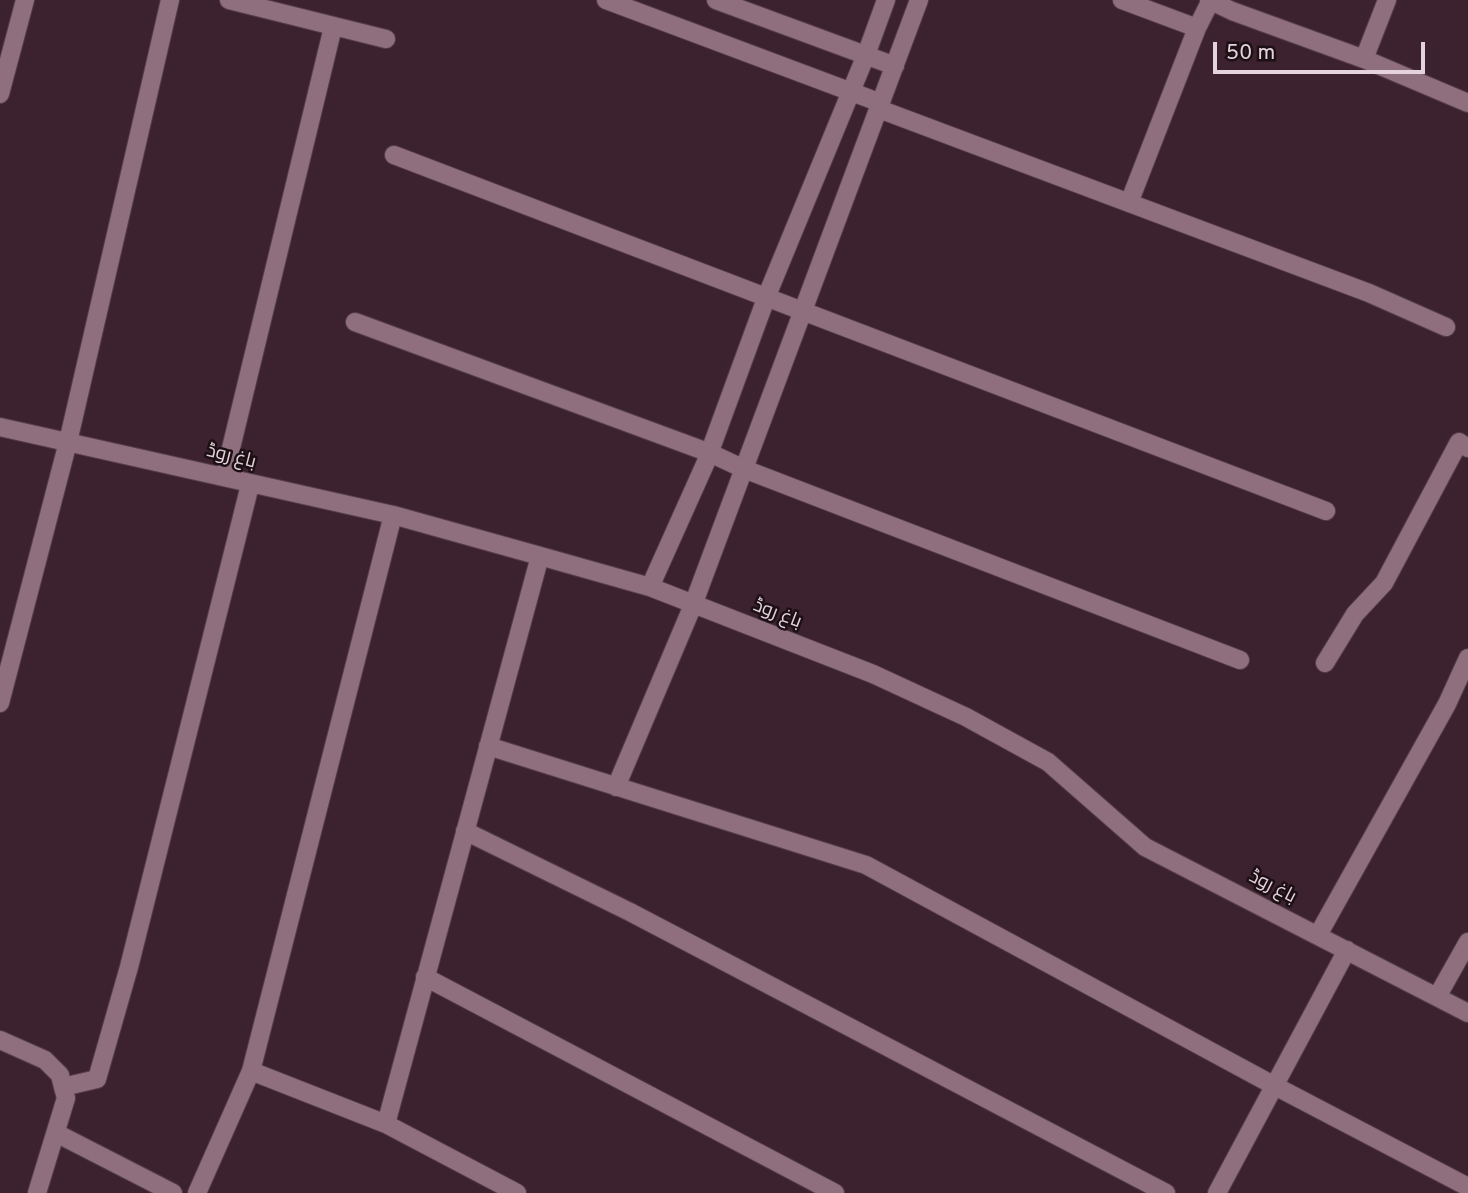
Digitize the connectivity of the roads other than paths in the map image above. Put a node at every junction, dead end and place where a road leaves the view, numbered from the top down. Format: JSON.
{"nodes":[{"id":1,"x":25,"y":0,"type":"edge"},
{"id":2,"x":170,"y":0,"type":"edge"},
{"id":3,"x":229,"y":0,"type":"edge"},
{"id":4,"x":606,"y":0,"type":"edge"},
{"id":5,"x":716,"y":0,"type":"edge"},
{"id":6,"x":886,"y":0,"type":"edge"},
{"id":7,"x":919,"y":0,"type":"edge"},
{"id":8,"x":1122,"y":0,"type":"edge"},
{"id":9,"x":1210,"y":0,"type":"edge"},
{"id":10,"x":1387,"y":0,"type":"edge"},
{"id":11,"x":333,"y":27,"type":"junction"},
{"id":12,"x":1197,"y":28,"type":"junction"},
{"id":13,"x":386,"y":39,"type":"dead end"},
{"id":14,"x":866,"y":55,"type":"junction"},
{"id":15,"x":1364,"y":60,"type":"junction"},
{"id":16,"x":895,"y":66,"type":"junction"},
{"id":17,"x":850,"y":92,"type":"junction"},
{"id":18,"x":0,"y":94,"type":"edge"},
{"id":19,"x":1468,"y":103,"type":"edge"},
{"id":20,"x":880,"y":106,"type":"junction"},
{"id":21,"x":394,"y":155,"type":"dead end"},
{"id":22,"x":1129,"y":203,"type":"junction"},
{"id":23,"x":766,"y":298,"type":"junction"},
{"id":24,"x":803,"y":312,"type":"junction"},
{"id":25,"x":355,"y":322,"type":"dead end"},
{"id":26,"x":1446,"y":327,"type":"dead end"},
{"id":27,"x":0,"y":427,"type":"edge"},
{"id":28,"x":68,"y":442,"type":"junction"},
{"id":29,"x":1468,"y":448,"type":"edge"},
{"id":30,"x":710,"y":453,"type":"junction"},
{"id":31,"x":744,"y":469,"type":"junction"},
{"id":32,"x":224,"y":477,"type":"junction"},
{"id":33,"x":250,"y":485,"type":"junction"},
{"id":34,"x":1326,"y":511,"type":"dead end"},
{"id":35,"x":393,"y":515,"type":"junction"},
{"id":36,"x":540,"y":556,"type":"junction"},
{"id":37,"x":650,"y":587,"type":"junction"},
{"id":38,"x":693,"y":605,"type":"junction"},
{"id":39,"x":1468,"y":658,"type":"edge"},
{"id":40,"x":1240,"y":660,"type":"dead end"},
{"id":41,"x":1325,"y":663,"type":"dead end"},
{"id":42,"x":0,"y":703,"type":"edge"},
{"id":43,"x":488,"y":746,"type":"junction"},
{"id":44,"x":617,"y":786,"type":"junction"},
{"id":45,"x":465,"y":831,"type":"junction"},
{"id":46,"x":1318,"y":935,"type":"junction"},
{"id":47,"x":1468,"y":942,"type":"edge"},
{"id":48,"x":1347,"y":950,"type":"junction"},
{"id":49,"x":425,"y":977,"type":"junction"},
{"id":50,"x":1437,"y":996,"type":"junction"},
{"id":51,"x":1468,"y":1013,"type":"edge"},
{"id":52,"x":0,"y":1040,"type":"edge"},
{"id":53,"x":251,"y":1071,"type":"junction"},
{"id":54,"x":1273,"y":1085,"type":"junction"},
{"id":55,"x":63,"y":1087,"type":"junction"},
{"id":56,"x":386,"y":1124,"type":"junction"},
{"id":57,"x":55,"y":1133,"type":"junction"},
{"id":58,"x":1468,"y":1186,"type":"edge"},
{"id":59,"x":37,"y":1193,"type":"edge"},
{"id":60,"x":173,"y":1193,"type":"edge"},
{"id":61,"x":197,"y":1193,"type":"edge"},
{"id":62,"x":517,"y":1193,"type":"edge"},
{"id":63,"x":835,"y":1193,"type":"edge"},
{"id":64,"x":1166,"y":1193,"type":"edge"},
{"id":65,"x":1217,"y":1193,"type":"edge"}],
"edges":[{"from":1,"to":18,"type":"street"},
{"from":2,"to":28,"type":"street"},
{"from":3,"to":11,"type":"street"},
{"from":4,"to":17,"type":"street"},
{"from":5,"to":14,"type":"street"},
{"from":6,"to":14,"type":"street"},
{"from":7,"to":16,"type":"street"},
{"from":8,"to":12,"type":"street"},
{"from":9,"to":12,"type":"street"},
{"from":9,"to":15,"type":"street"},
{"from":10,"to":15,"type":"street"},
{"from":11,"to":13,"type":"street"},
{"from":11,"to":32,"type":"street"},
{"from":12,"to":22,"type":"street"},
{"from":14,"to":16,"type":"street"},
{"from":14,"to":17,"type":"street"},
{"from":15,"to":19,"type":"street"},
{"from":16,"to":20,"type":"street"},
{"from":17,"to":20,"type":"street"},
{"from":17,"to":23,"type":"street"},
{"from":20,"to":22,"type":"street"},
{"from":20,"to":24,"type":"street"},
{"from":21,"to":23,"type":"street"},
{"from":22,"to":26,"type":"street"},
{"from":23,"to":24,"type":"street"},
{"from":23,"to":30,"type":"street"},
{"from":24,"to":31,"type":"street"},
{"from":24,"to":34,"type":"street"},
{"from":25,"to":30,"type":"street"},
{"from":27,"to":28,"type":"street","name":"باغ روڈ"},
{"from":28,"to":32,"type":"street","name":"باغ روڈ"},
{"from":28,"to":42,"type":"street"},
{"from":29,"to":41,"type":"street"},
{"from":30,"to":31,"type":"street"},
{"from":30,"to":37,"type":"street"},
{"from":31,"to":38,"type":"street"},
{"from":31,"to":40,"type":"street"},
{"from":32,"to":33,"type":"street","name":"باغ روڈ"},
{"from":33,"to":35,"type":"street","name":"باغ روڈ"},
{"from":33,"to":55,"type":"street"},
{"from":35,"to":36,"type":"street","name":"باغ روڈ"},
{"from":35,"to":53,"type":"street"},
{"from":36,"to":37,"type":"street","name":"باغ روڈ"},
{"from":36,"to":43,"type":"street"},
{"from":37,"to":38,"type":"street","name":"باغ روڈ"},
{"from":38,"to":44,"type":"street"},
{"from":38,"to":46,"type":"street","name":"باغ روڈ"},
{"from":39,"to":46,"type":"street"},
{"from":43,"to":44,"type":"street"},
{"from":43,"to":45,"type":"street"},
{"from":44,"to":54,"type":"street"},
{"from":45,"to":49,"type":"street"},
{"from":45,"to":64,"type":"street"},
{"from":46,"to":48,"type":"street","name":"باغ روڈ"},
{"from":47,"to":50,"type":"street"},
{"from":48,"to":50,"type":"street","name":"باغ روڈ"},
{"from":48,"to":54,"type":"street"},
{"from":49,"to":56,"type":"street"},
{"from":49,"to":63,"type":"street"},
{"from":50,"to":51,"type":"street","name":"باغ روڈ"},
{"from":52,"to":55,"type":"street"},
{"from":53,"to":56,"type":"street"},
{"from":53,"to":61,"type":"street"},
{"from":54,"to":58,"type":"street"},
{"from":54,"to":65,"type":"street"},
{"from":55,"to":57,"type":"street"},
{"from":56,"to":62,"type":"street"},
{"from":57,"to":59,"type":"street"},
{"from":57,"to":60,"type":"street"}]}
